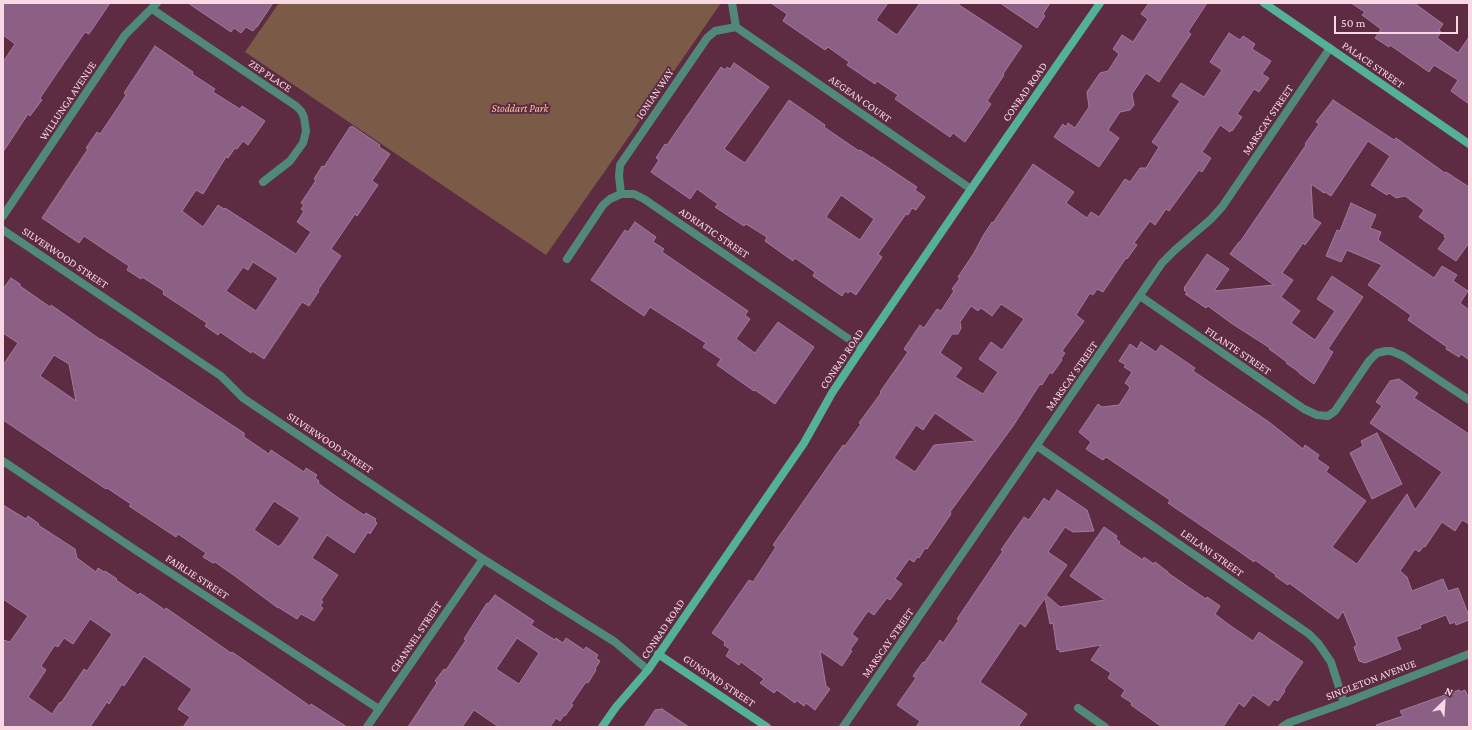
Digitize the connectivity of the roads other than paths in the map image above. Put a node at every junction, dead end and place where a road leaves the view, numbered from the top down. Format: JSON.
{"nodes":[{"id":1,"x":732,"y":3,"type":"edge"},
{"id":2,"x":1100,"y":3,"type":"edge"},
{"id":3,"x":1264,"y":3,"type":"edge"},
{"id":4,"x":155,"y":6,"type":"edge"},
{"id":5,"x":736,"y":27,"type":"junction"},
{"id":6,"x":1330,"y":48,"type":"junction"},
{"id":7,"x":1469,"y":144,"type":"edge"},
{"id":8,"x":263,"y":182,"type":"dead end"},
{"id":9,"x":971,"y":189,"type":"junction"},
{"id":10,"x":621,"y":194,"type":"junction"},
{"id":11,"x":3,"y":216,"type":"edge"},
{"id":12,"x":3,"y":230,"type":"edge"},
{"id":13,"x":567,"y":259,"type":"dead end"},
{"id":14,"x":1140,"y":296,"type":"junction"},
{"id":15,"x":862,"y":348,"type":"junction"},
{"id":16,"x":1469,"y":400,"type":"edge"},
{"id":17,"x":1037,"y":446,"type":"junction"},
{"id":18,"x":3,"y":461,"type":"edge"},
{"id":19,"x":483,"y":559,"type":"junction"},
{"id":20,"x":658,"y":654,"type":"junction"},
{"id":21,"x":1469,"y":654,"type":"edge"},
{"id":22,"x":648,"y":670,"type":"junction"},
{"id":23,"x":1344,"y":703,"type":"junction"},
{"id":24,"x":1078,"y":708,"type":"dead end"},
{"id":25,"x":379,"y":710,"type":"junction"},
{"id":26,"x":367,"y":727,"type":"edge"},
{"id":27,"x":602,"y":727,"type":"edge"},
{"id":28,"x":767,"y":727,"type":"edge"},
{"id":29,"x":843,"y":727,"type":"edge"},
{"id":30,"x":1106,"y":727,"type":"edge"},
{"id":31,"x":1282,"y":727,"type":"edge"}],
"edges":[{"from":1,"to":5,"type":"street"},
{"from":2,"to":9,"type":"street","name":"CONRAD ROAD"},
{"from":3,"to":6,"type":"street","name":"PALACE STREET"},
{"from":4,"to":8,"type":"street","name":"ZEP PLACE"},
{"from":4,"to":11,"type":"street","name":"WILLUNGA AVENUE"},
{"from":5,"to":9,"type":"street","name":"AEGEAN COURT"},
{"from":5,"to":10,"type":"street","name":"IONIAN WAY"},
{"from":6,"to":7,"type":"street","name":"PALACE STREET"},
{"from":6,"to":14,"type":"street","name":"MARSCAY STREET"},
{"from":9,"to":15,"type":"street","name":"CONRAD ROAD"},
{"from":10,"to":13,"type":"street"},
{"from":10,"to":15,"type":"street","name":"ADRIATIC STREET"},
{"from":12,"to":19,"type":"street","name":"SILVERWOOD STREET"},
{"from":14,"to":16,"type":"street","name":"FILANTE STREET"},
{"from":14,"to":17,"type":"street","name":"MARSCAY STREET"},
{"from":15,"to":20,"type":"street","name":"CONRAD ROAD"},
{"from":17,"to":23,"type":"street","name":"LEILANI STREET"},
{"from":17,"to":29,"type":"street","name":"MARSCAY STREET"},
{"from":18,"to":25,"type":"street","name":"FAIRLIE STREET"},
{"from":19,"to":22,"type":"street","name":"SILVERWOOD STREET"},
{"from":19,"to":25,"type":"street","name":"CHANNEL STREET"},
{"from":20,"to":22,"type":"street","name":"CONRAD ROAD"},
{"from":20,"to":28,"type":"street","name":"GUNSYND STREET"},
{"from":21,"to":23,"type":"street","name":"SINGLETON AVENUE"},
{"from":22,"to":27,"type":"street","name":"CONRAD ROAD"},
{"from":23,"to":31,"type":"street","name":"SINGLETON AVENUE"},
{"from":24,"to":30,"type":"street"},
{"from":25,"to":26,"type":"street","name":"CHANNEL STREET"}]}
